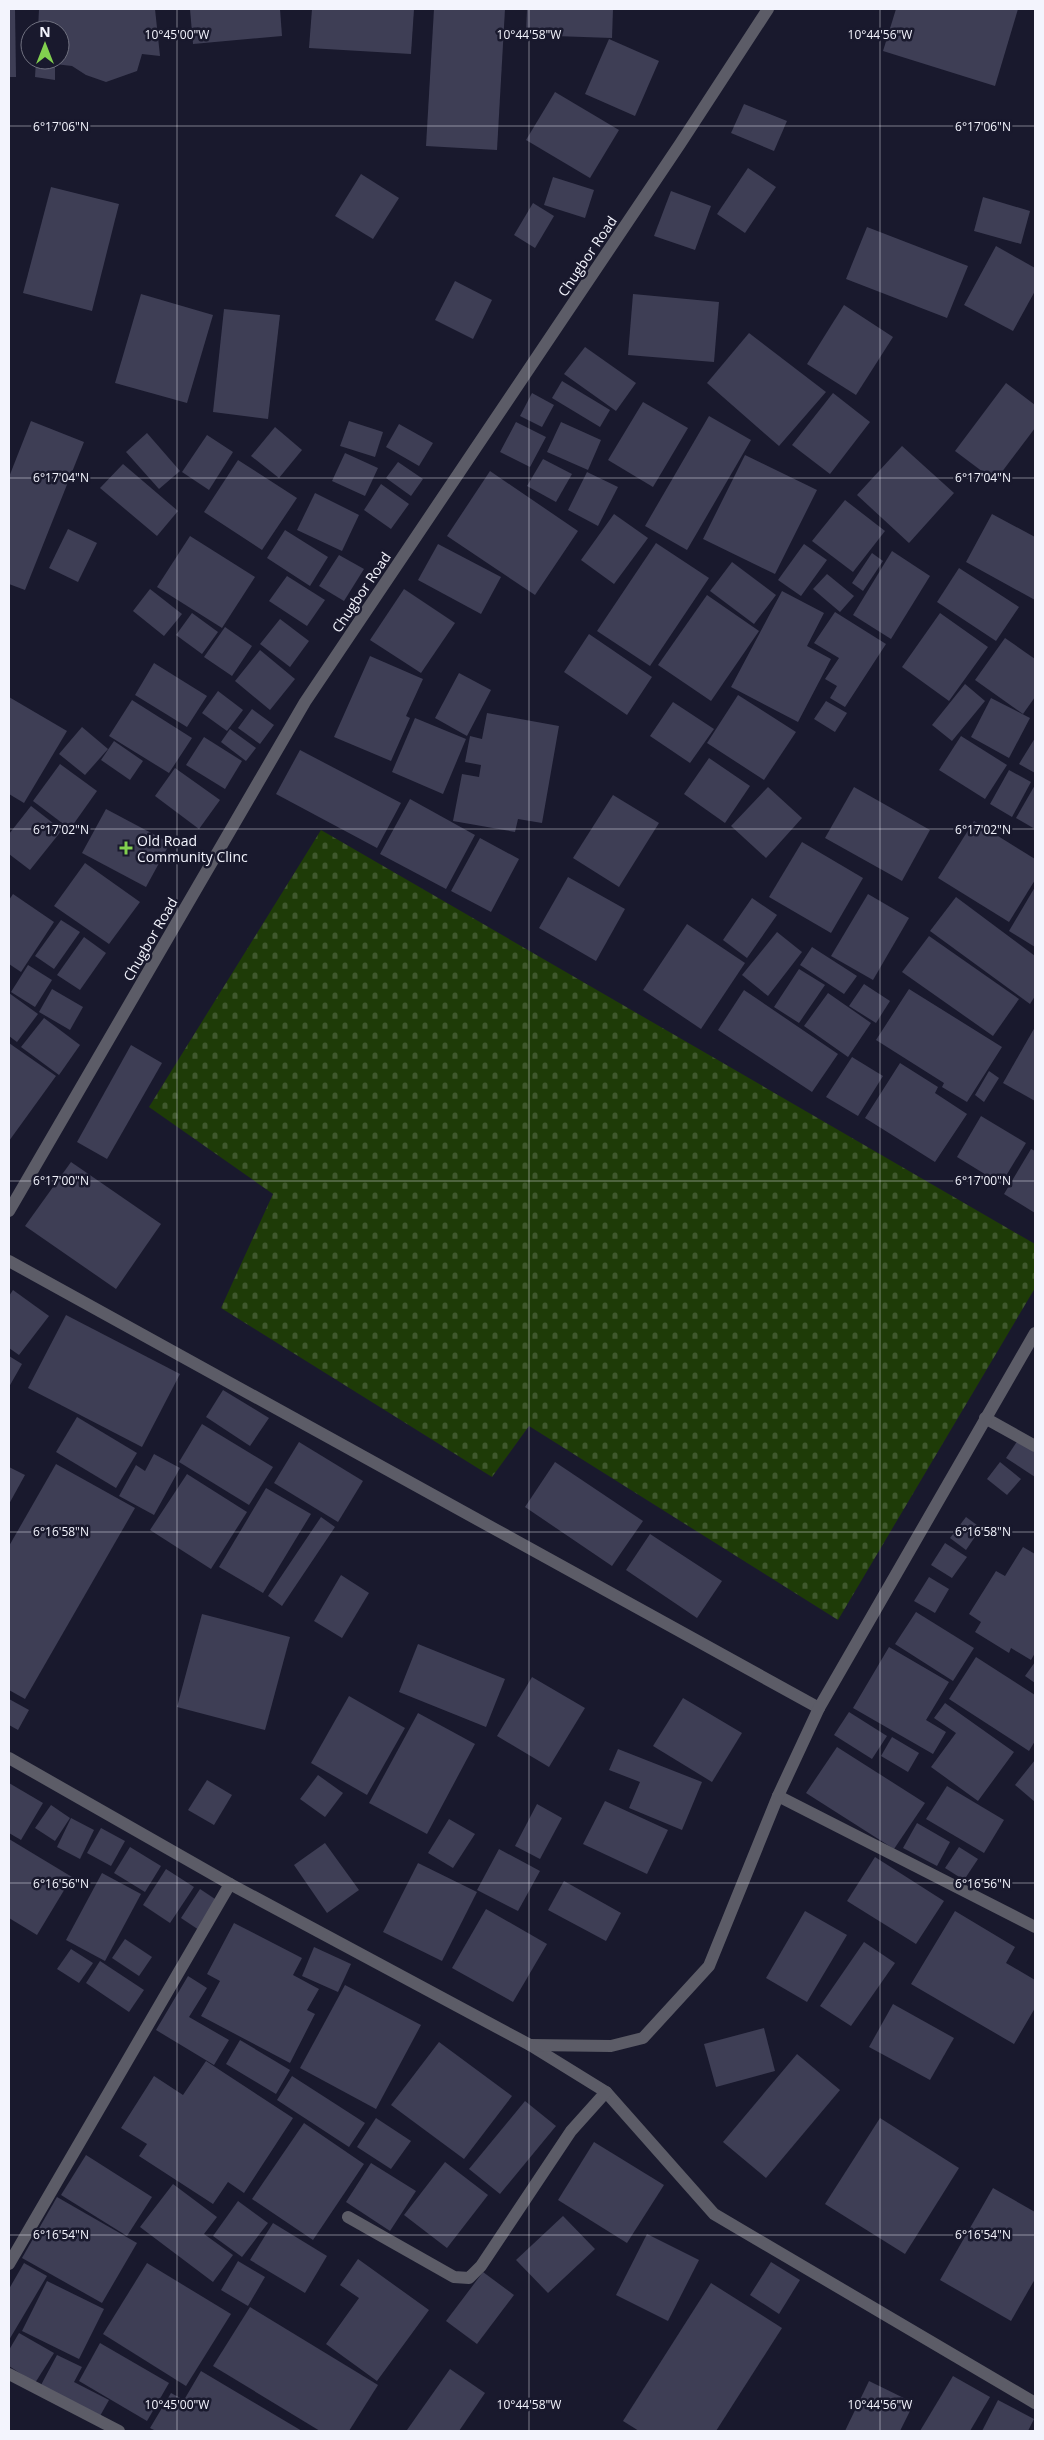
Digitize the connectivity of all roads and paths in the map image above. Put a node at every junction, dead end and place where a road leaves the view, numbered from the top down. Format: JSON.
{"nodes":[{"id":1,"x":768,"y":9,"type":"edge"},
{"id":2,"x":9,"y":1211,"type":"edge"},
{"id":3,"x":9,"y":1260,"type":"edge"},
{"id":4,"x":1035,"y":1333,"type":"edge"},
{"id":5,"x":985,"y":1418,"type":"junction"},
{"id":6,"x":1035,"y":1446,"type":"edge"},
{"id":7,"x":819,"y":1708,"type":"junction"},
{"id":8,"x":9,"y":1758,"type":"edge"},
{"id":9,"x":778,"y":1796,"type":"junction"},
{"id":10,"x":230,"y":1884,"type":"junction"},
{"id":11,"x":1035,"y":1927,"type":"edge"},
{"id":12,"x":530,"y":2045,"type":"junction"},
{"id":13,"x":606,"y":2092,"type":"junction"},
{"id":14,"x":348,"y":2217,"type":"dead end"},
{"id":15,"x":9,"y":2264,"type":"edge"},
{"id":16,"x":9,"y":2374,"type":"edge"},
{"id":17,"x":1035,"y":2403,"type":"edge"},
{"id":18,"x":119,"y":2431,"type":"edge"}],
"edges":[{"from":1,"to":2,"type":"street","name":"Chugbor Road"},
{"from":3,"to":7,"type":"street"},
{"from":4,"to":5,"type":"street"},
{"from":5,"to":6,"type":"street"},
{"from":5,"to":7,"type":"street"},
{"from":7,"to":9,"type":"street"},
{"from":8,"to":10,"type":"street"},
{"from":9,"to":11,"type":"street"},
{"from":9,"to":12,"type":"street"},
{"from":10,"to":12,"type":"street"},
{"from":10,"to":15,"type":"street"},
{"from":12,"to":13,"type":"street"},
{"from":13,"to":14,"type":"street"},
{"from":13,"to":17,"type":"street"},
{"from":16,"to":18,"type":"street"}]}
